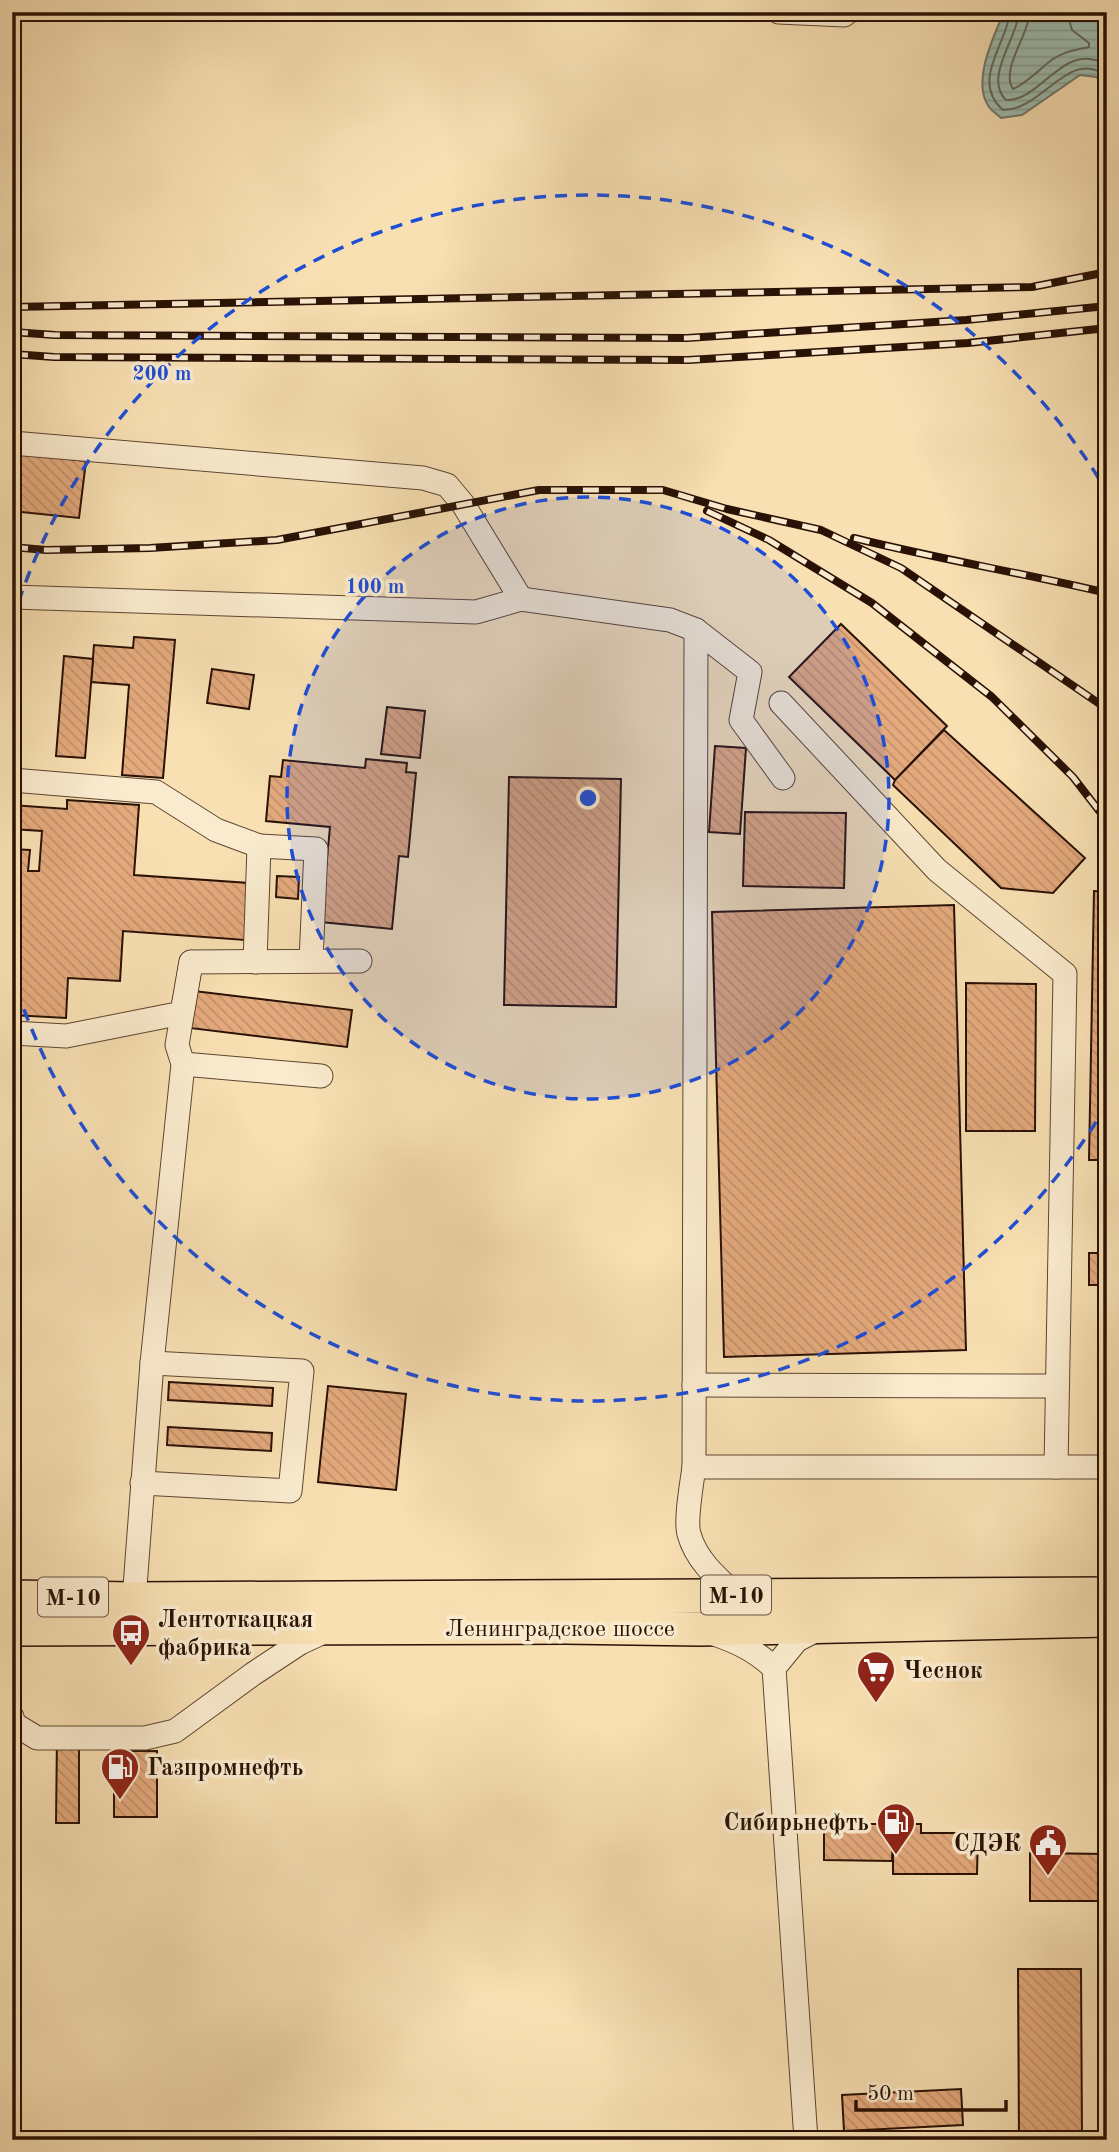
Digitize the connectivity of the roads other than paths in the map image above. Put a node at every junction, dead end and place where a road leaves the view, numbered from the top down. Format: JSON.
{"nodes":[{"id":1,"x":779,"y":12,"type":"edge"},
{"id":2,"x":848,"y":12,"type":"edge"},
{"id":3,"x":12,"y":443,"type":"edge"},
{"id":4,"x":12,"y":597,"type":"edge"},
{"id":5,"x":521,"y":598,"type":"junction"},
{"id":6,"x":695,"y":630,"type":"junction"},
{"id":7,"x":781,"y":703,"type":"dead end"},
{"id":8,"x":783,"y":778,"type":"dead end"},
{"id":9,"x":12,"y":780,"type":"edge"},
{"id":10,"x":258,"y":846,"type":"junction"},
{"id":11,"x":311,"y":961,"type":"junction"},
{"id":12,"x":360,"y":961,"type":"dead end"},
{"id":13,"x":256,"y":962,"type":"junction"},
{"id":14,"x":182,"y":1013,"type":"junction"},
{"id":15,"x":12,"y":1033,"type":"edge"},
{"id":16,"x":183,"y":1064,"type":"junction"},
{"id":17,"x":321,"y":1076,"type":"dead end"},
{"id":18,"x":152,"y":1363,"type":"junction"},
{"id":19,"x":694,"y":1385,"type":"junction"},
{"id":20,"x":1057,"y":1386,"type":"junction"},
{"id":21,"x":694,"y":1466,"type":"junction"},
{"id":22,"x":1056,"y":1467,"type":"junction"},
{"id":23,"x":1107,"y":1467,"type":"edge"},
{"id":24,"x":142,"y":1483,"type":"junction"},
{"id":25,"x":1107,"y":1594,"type":"edge"},
{"id":26,"x":736,"y":1595,"type":"junction"},
{"id":27,"x":12,"y":1597,"type":"edge"},
{"id":28,"x":133,"y":1614,"type":"junction"},
{"id":29,"x":1107,"y":1620,"type":"edge"},
{"id":30,"x":824,"y":1626,"type":"junction"},
{"id":31,"x":332,"y":1628,"type":"junction"},
{"id":32,"x":12,"y":1629,"type":"edge"},
{"id":33,"x":700,"y":1629,"type":"junction"},
{"id":34,"x":774,"y":1668,"type":"junction"},
{"id":35,"x":12,"y":1717,"type":"edge"},
{"id":36,"x":806,"y":2140,"type":"edge"}],
"edges":[{"from":1,"to":2,"type":"street"},
{"from":3,"to":5,"type":"street"},
{"from":4,"to":5,"type":"street"},
{"from":5,"to":6,"type":"street"},
{"from":6,"to":8,"type":"street"},
{"from":6,"to":19,"type":"street"},
{"from":7,"to":20,"type":"street"},
{"from":9,"to":10,"type":"street"},
{"from":10,"to":11,"type":"street"},
{"from":10,"to":13,"type":"street"},
{"from":11,"to":12,"type":"street"},
{"from":11,"to":13,"type":"street"},
{"from":13,"to":14,"type":"street"},
{"from":14,"to":15,"type":"street"},
{"from":14,"to":16,"type":"street"},
{"from":16,"to":17,"type":"street"},
{"from":16,"to":18,"type":"street"},
{"from":18,"to":24,"type":"street"},
{"from":18,"to":24,"type":"street"},
{"from":19,"to":20,"type":"street"},
{"from":19,"to":21,"type":"street"},
{"from":20,"to":22,"type":"street"},
{"from":21,"to":22,"type":"street"},
{"from":21,"to":26,"type":"street"},
{"from":22,"to":23,"type":"street"},
{"from":24,"to":28,"type":"street"},
{"from":25,"to":26,"type":"highway","name":"Ленинградское шоссе","number":"М-10"},
{"from":26,"to":28,"type":"highway","name":"Ленинградское шоссе","number":"М-10"},
{"from":27,"to":28,"type":"highway","name":"Ленинградское шоссе","number":"М-10"},
{"from":28,"to":31,"type":"highway","name":"Ленинградское шоссе","number":"М-10"},
{"from":28,"to":32,"type":"highway","name":"Ленинградское шоссе","number":"М-10"},
{"from":29,"to":30,"type":"highway","name":"Ленинградское шоссе","number":"М-10"},
{"from":30,"to":33,"type":"highway","name":"Ленинградское шоссе","number":"М-10"},
{"from":30,"to":34,"type":"street"},
{"from":31,"to":33,"type":"highway","name":"Ленинградское шоссе","number":"М-10"},
{"from":31,"to":35,"type":"street"},
{"from":33,"to":34,"type":"street"},
{"from":34,"to":36,"type":"street"}]}
